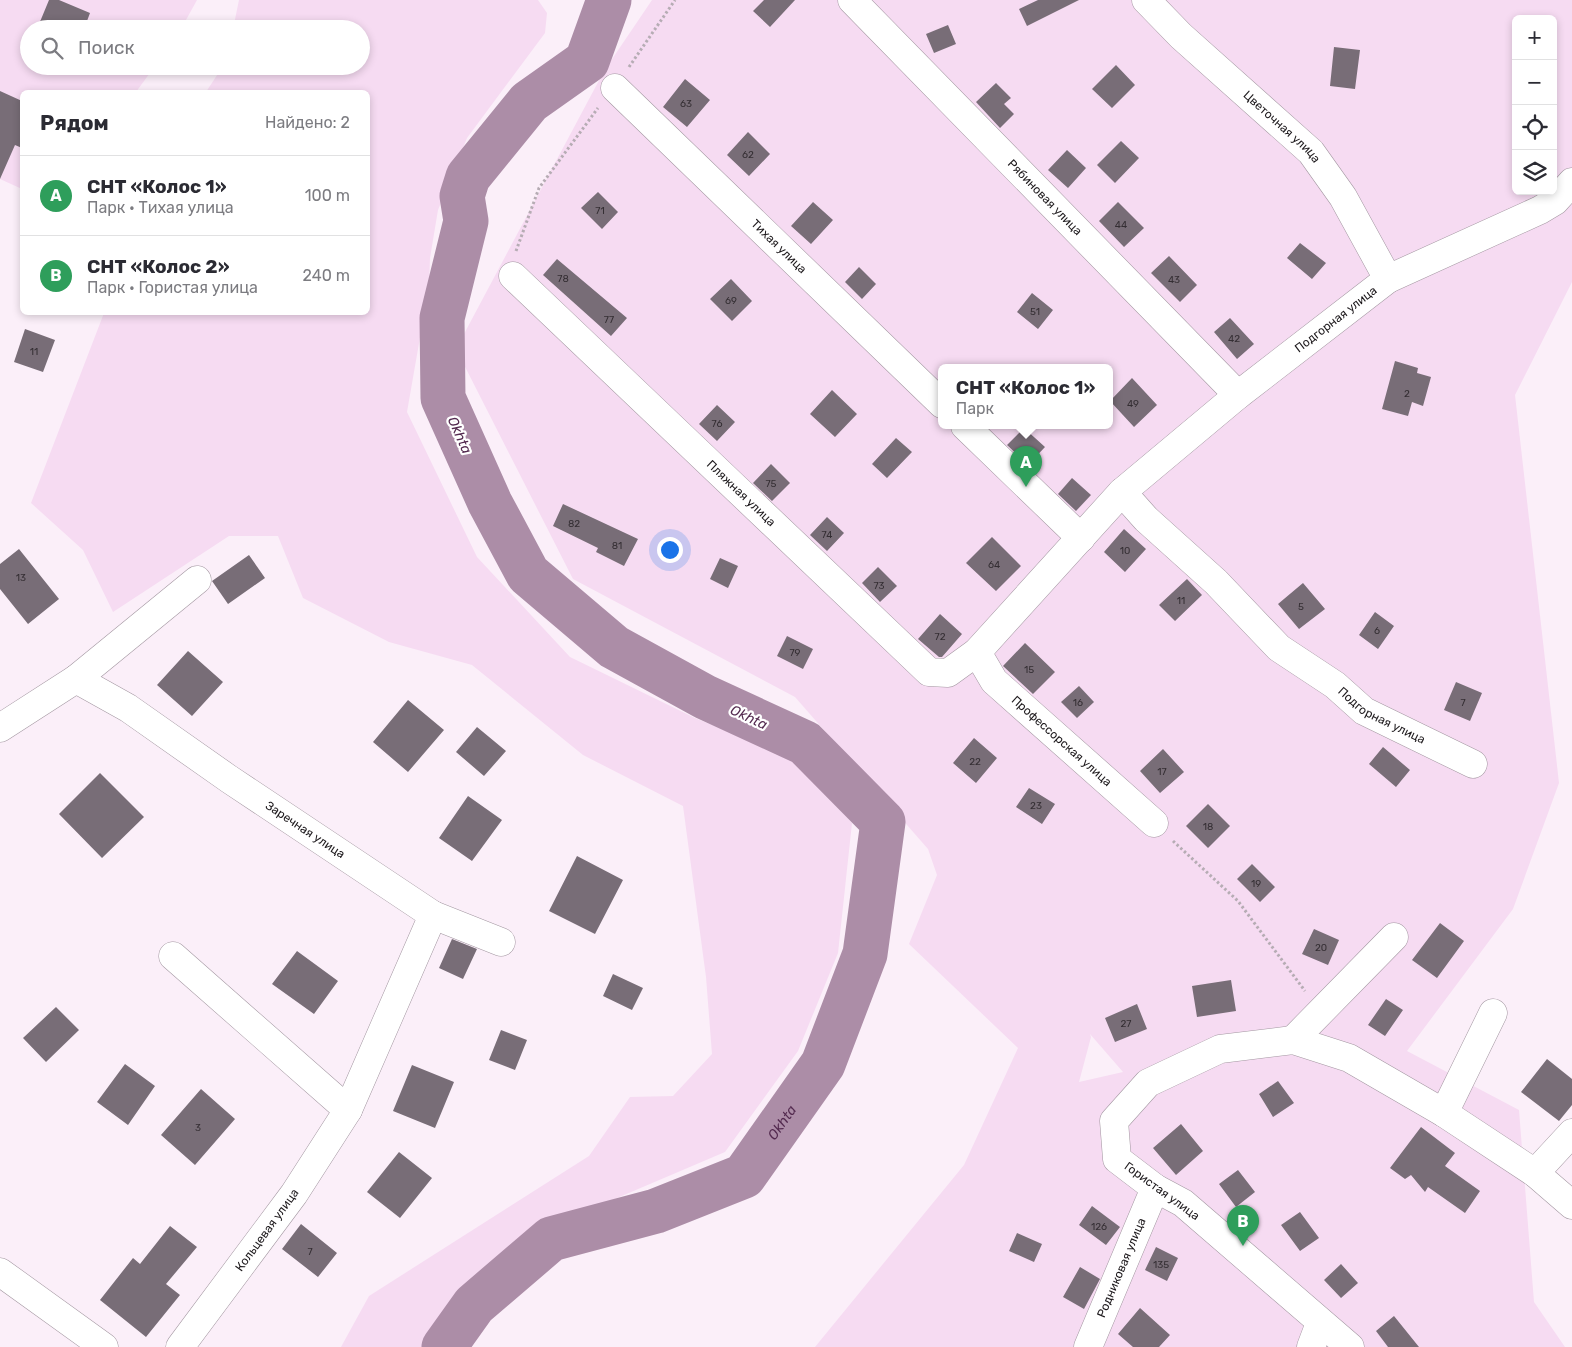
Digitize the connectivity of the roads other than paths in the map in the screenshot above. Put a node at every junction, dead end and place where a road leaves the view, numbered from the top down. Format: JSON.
{"nodes":[{"id":1,"x":852,"y":0,"type":"edge"},
{"id":2,"x":1146,"y":0,"type":"edge"},
{"id":3,"x":615,"y":88,"type":"road end"},
{"id":4,"x":1572,"y":182,"type":"edge"},
{"id":5,"x":513,"y":276,"type":"road end"},
{"id":6,"x":1388,"y":279,"type":"junction"},
{"id":7,"x":1238,"y":395,"type":"junction"},
{"id":8,"x":938,"y":400,"type":"edge"},
{"id":9,"x":968,"y":429,"type":"edge"},
{"id":10,"x":1122,"y":492,"type":"junction"},
{"id":11,"x":1081,"y":538,"type":"junction"},
{"id":12,"x":198,"y":580,"type":"dead end"},
{"id":13,"x":977,"y":652,"type":"junction"},
{"id":14,"x":76,"y":679,"type":"junction"},
{"id":15,"x":0,"y":728,"type":"edge"},
{"id":16,"x":1473,"y":764,"type":"dead end"},
{"id":17,"x":1154,"y":823,"type":"road end"},
{"id":18,"x":432,"y":915,"type":"junction"},
{"id":19,"x":1394,"y":937,"type":"dead end"},
{"id":20,"x":501,"y":942,"type":"dead end"},
{"id":21,"x":173,"y":956,"type":"dead end"},
{"id":22,"x":1493,"y":1013,"type":"dead end"},
{"id":23,"x":1293,"y":1040,"type":"junction"},
{"id":24,"x":348,"y":1110,"type":"junction"},
{"id":25,"x":1444,"y":1114,"type":"junction"},
{"id":26,"x":1572,"y":1133,"type":"edge"},
{"id":27,"x":1535,"y":1173,"type":"junction"},
{"id":28,"x":1155,"y":1188,"type":"junction"},
{"id":29,"x":1572,"y":1206,"type":"edge"},
{"id":30,"x":0,"y":1272,"type":"edge"},
{"id":31,"x":1316,"y":1335,"type":"edge"},
{"id":32,"x":104,"y":1347,"type":"edge"},
{"id":33,"x":180,"y":1347,"type":"edge"},
{"id":34,"x":1088,"y":1347,"type":"edge"},
{"id":35,"x":1350,"y":1347,"type":"edge"}],
"edges":[{"from":1,"to":7,"type":"street","name":"Рябиновая улица"},
{"from":2,"to":6,"type":"street","name":"Цветочная улица"},
{"from":3,"to":8,"type":"street","name":"Тихая улица"},
{"from":4,"to":6,"type":"street","name":"Подгорная улица"},
{"from":5,"to":13,"type":"street","name":"Пляжная улица"},
{"from":6,"to":7,"type":"street","name":"Подгорная улица"},
{"from":7,"to":10,"type":"street","name":"Подгорная улица"},
{"from":9,"to":11,"type":"street"},
{"from":10,"to":11,"type":"street","name":"Подгорная улица"},
{"from":10,"to":16,"type":"street","name":"Подгорная улица"},
{"from":11,"to":13,"type":"street","name":"Подгорная улица"},
{"from":12,"to":14,"type":"street"},
{"from":13,"to":17,"type":"street","name":"Профессорская улица"},
{"from":14,"to":15,"type":"street"},
{"from":14,"to":18,"type":"street","name":"Заречная улица"},
{"from":18,"to":20,"type":"street","name":"Заречная улица"},
{"from":18,"to":24,"type":"street"},
{"from":19,"to":23,"type":"street"},
{"from":21,"to":24,"type":"street"},
{"from":22,"to":25,"type":"street"},
{"from":23,"to":25,"type":"street"},
{"from":23,"to":28,"type":"street","name":"Гористая улица"},
{"from":24,"to":33,"type":"street","name":"Кольцевая улица"},
{"from":25,"to":27,"type":"street"},
{"from":26,"to":27,"type":"street"},
{"from":27,"to":29,"type":"street"},
{"from":28,"to":31,"type":"street","name":"Гористая улица"},
{"from":28,"to":34,"type":"street","name":"Родниковая улица"},
{"from":30,"to":32,"type":"street"},
{"from":31,"to":35,"type":"street","name":"Гористая улица"}]}
